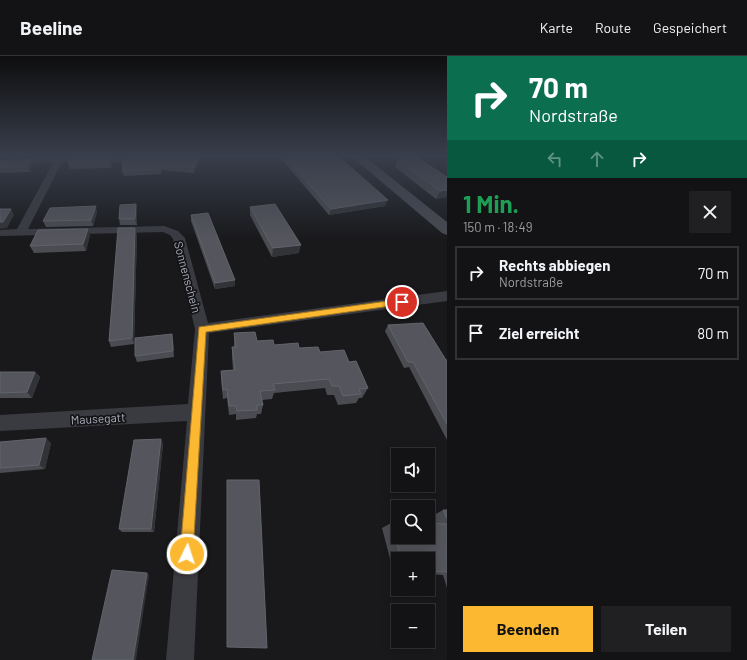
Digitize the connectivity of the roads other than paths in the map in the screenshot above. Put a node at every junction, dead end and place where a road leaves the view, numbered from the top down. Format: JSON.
{"nodes":[{"id":1,"x":46,"y":184,"type":"edge"},
{"id":2,"x":391,"y":184,"type":"edge"},
{"id":3,"x":447,"y":230,"type":"edge"},
{"id":4,"x":21,"y":232,"type":"junction"},
{"id":5,"x":1,"y":235,"type":"edge"},
{"id":6,"x":447,"y":296,"type":"edge"},
{"id":7,"x":202,"y":329,"type":"junction"},
{"id":8,"x":196,"y":412,"type":"junction"},
{"id":9,"x":0,"y":423,"type":"edge"},
{"id":10,"x":180,"y":660,"type":"edge"}],
"edges":[{"from":1,"to":4,"type":"street"},
{"from":2,"to":3,"type":"street"},
{"from":4,"to":5,"type":"street","name":"Sonnenschein"},
{"from":4,"to":7,"type":"street","name":"Sonnenschein"},
{"from":6,"to":7,"type":"street"},
{"from":7,"to":8,"type":"street","name":"Sonnenschein"},
{"from":8,"to":9,"type":"street","name":"Mausegatt"},
{"from":8,"to":10,"type":"street","name":"Sonnenschein"}]}
